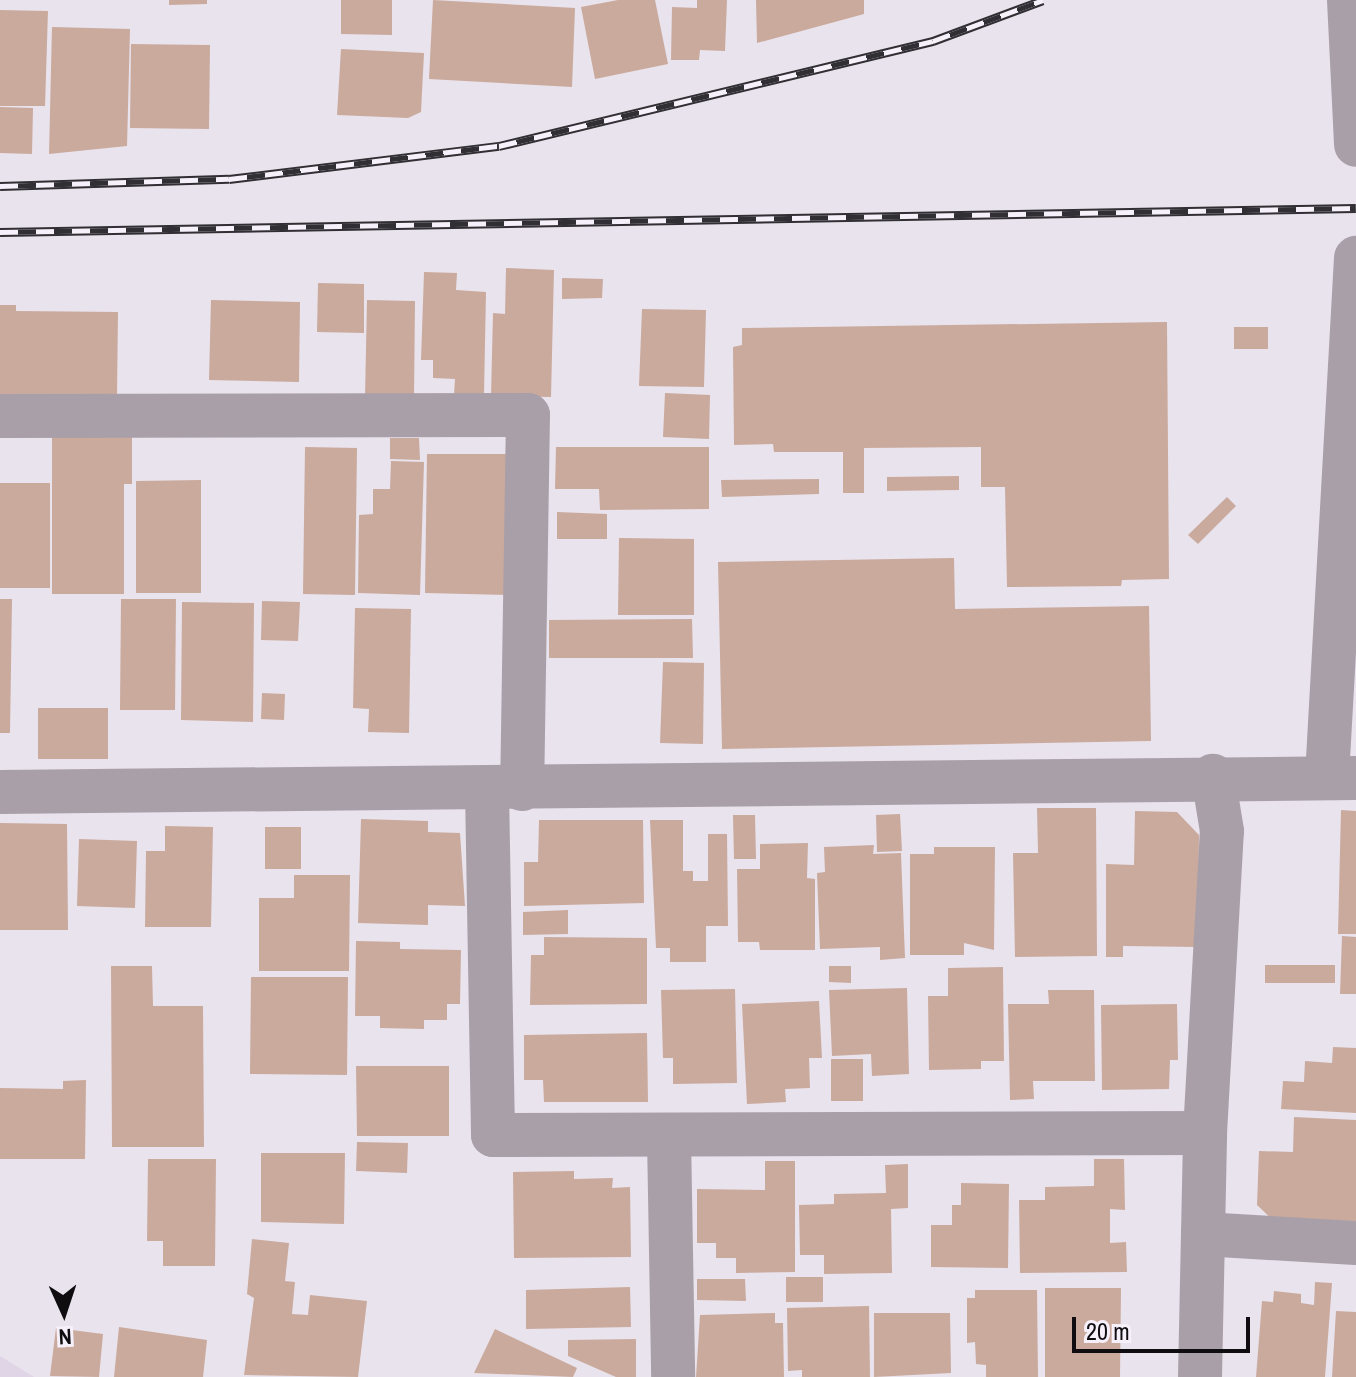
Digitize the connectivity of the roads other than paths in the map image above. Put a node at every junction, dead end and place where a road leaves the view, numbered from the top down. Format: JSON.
{"nodes":[{"id":1,"x":1349,"y":0,"type":"edge"},
{"id":2,"x":1356,"y":145,"type":"edge"},
{"id":3,"x":1356,"y":258,"type":"edge"},
{"id":4,"x":0,"y":416,"type":"edge"},
{"id":5,"x":1213,"y":776,"type":"junction"},
{"id":6,"x":1342,"y":778,"type":"edge"},
{"id":7,"x":504,"y":789,"type":"junction"},
{"id":8,"x":0,"y":792,"type":"edge"},
{"id":9,"x":1205,"y":1133,"type":"junction"},
{"id":10,"x":669,"y":1137,"type":"junction"},
{"id":11,"x":1203,"y":1234,"type":"junction"},
{"id":12,"x":1356,"y":1243,"type":"edge"},
{"id":13,"x":673,"y":1377,"type":"edge"},
{"id":14,"x":1200,"y":1377,"type":"edge"}],
"edges":[{"from":1,"to":2,"type":"street"},
{"from":3,"to":6,"type":"street"},
{"from":4,"to":7,"type":"street"},
{"from":5,"to":6,"type":"street"},
{"from":5,"to":7,"type":"street"},
{"from":5,"to":9,"type":"street"},
{"from":7,"to":8,"type":"street"},
{"from":7,"to":10,"type":"street"},
{"from":9,"to":10,"type":"street"},
{"from":9,"to":11,"type":"street"},
{"from":10,"to":13,"type":"street"},
{"from":11,"to":12,"type":"street"},
{"from":11,"to":14,"type":"street"}]}
